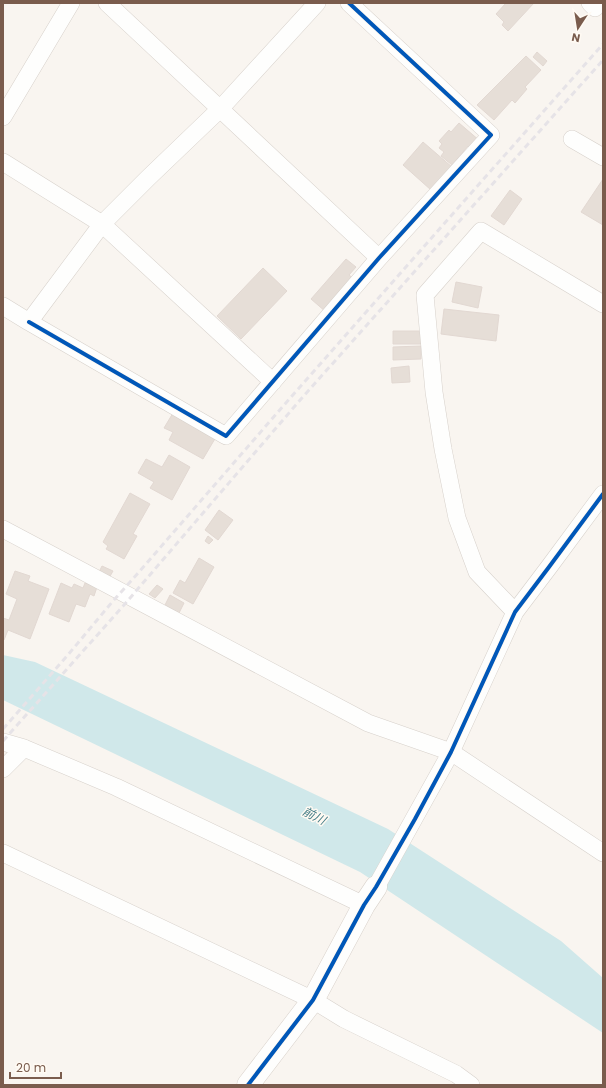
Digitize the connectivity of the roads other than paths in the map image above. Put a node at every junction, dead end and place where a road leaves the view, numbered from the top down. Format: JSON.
{"nodes":[{"id":1,"x":71,"y":3,"type":"edge"},
{"id":2,"x":107,"y":3,"type":"edge"},
{"id":3,"x":317,"y":3,"type":"edge"},
{"id":4,"x":349,"y":3,"type":"edge"},
{"id":5,"x":220,"y":109,"type":"junction"},
{"id":6,"x":3,"y":117,"type":"edge"},
{"id":7,"x":572,"y":138,"type":"dead end"},
{"id":8,"x":603,"y":157,"type":"edge"},
{"id":9,"x":3,"y":162,"type":"edge"},
{"id":10,"x":102,"y":224,"type":"junction"},
{"id":11,"x":379,"y":258,"type":"junction"},
{"id":12,"x":603,"y":304,"type":"edge"},
{"id":13,"x":3,"y":306,"type":"edge"},
{"id":14,"x":29,"y":322,"type":"junction"},
{"id":15,"x":273,"y":382,"type":"junction"},
{"id":16,"x":603,"y":494,"type":"edge"},
{"id":17,"x":3,"y":529,"type":"edge"},
{"id":18,"x":514,"y":612,"type":"junction"},
{"id":19,"x":3,"y":742,"type":"edge"},
{"id":20,"x":24,"y":748,"type":"junction"},
{"id":21,"x":451,"y":752,"type":"junction"},
{"id":22,"x":3,"y":769,"type":"edge"},
{"id":23,"x":3,"y":853,"type":"edge"},
{"id":24,"x":603,"y":853,"type":"edge"},
{"id":25,"x":376,"y":887,"type":"joint"},
{"id":26,"x":364,"y":905,"type":"junction"},
{"id":27,"x":313,"y":1000,"type":"junction"},
{"id":28,"x":248,"y":1085,"type":"edge"},
{"id":29,"x":471,"y":1085,"type":"edge"}],
"edges":[{"from":1,"to":6,"type":"street"},
{"from":2,"to":5,"type":"street"},
{"from":3,"to":5,"type":"street"},
{"from":4,"to":11,"type":"street"},
{"from":5,"to":10,"type":"street"},
{"from":5,"to":11,"type":"street"},
{"from":7,"to":8,"type":"street"},
{"from":9,"to":10,"type":"street"},
{"from":10,"to":14,"type":"street"},
{"from":10,"to":15,"type":"street"},
{"from":11,"to":15,"type":"street"},
{"from":12,"to":18,"type":"street"},
{"from":13,"to":14,"type":"street"},
{"from":14,"to":15,"type":"street"},
{"from":16,"to":18,"type":"street"},
{"from":17,"to":21,"type":"street"},
{"from":18,"to":21,"type":"street"},
{"from":19,"to":20,"type":"street"},
{"from":20,"to":22,"type":"street"},
{"from":20,"to":26,"type":"street"},
{"from":21,"to":24,"type":"street"},
{"from":21,"to":25,"type":"street"},
{"from":23,"to":27,"type":"street"},
{"from":25,"to":26,"type":"street"},
{"from":26,"to":27,"type":"street"},
{"from":27,"to":28,"type":"street"},
{"from":27,"to":29,"type":"street"}]}
